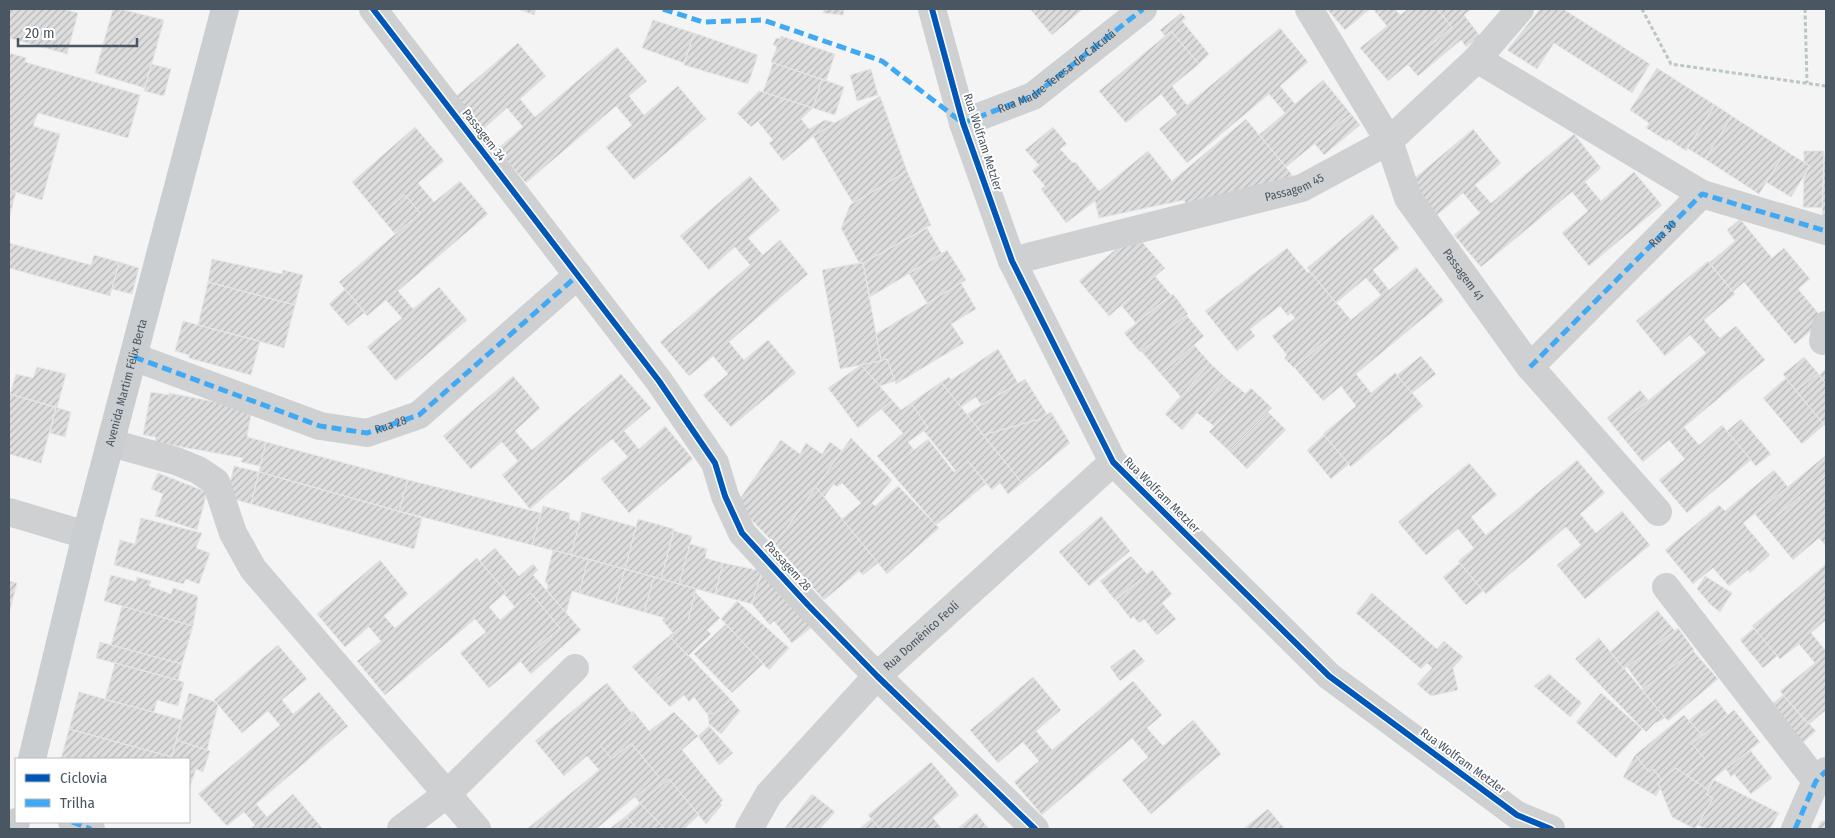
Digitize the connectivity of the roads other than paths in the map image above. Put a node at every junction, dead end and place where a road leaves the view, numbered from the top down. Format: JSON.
{"nodes":[{"id":1,"x":225,"y":9,"type":"edge"},
{"id":2,"x":372,"y":9,"type":"edge"},
{"id":3,"x":932,"y":9,"type":"edge"},
{"id":4,"x":1144,"y":9,"type":"edge"},
{"id":5,"x":1309,"y":9,"type":"edge"},
{"id":6,"x":1520,"y":9,"type":"edge"},
{"id":7,"x":1477,"y":59,"type":"junction"},
{"id":8,"x":963,"y":123,"type":"junction"},
{"id":9,"x":1389,"y":141,"type":"junction"},
{"id":10,"x":1702,"y":194,"type":"junction"},
{"id":11,"x":1826,"y":231,"type":"edge"},
{"id":12,"x":1012,"y":261,"type":"junction"},
{"id":13,"x":578,"y":275,"type":"junction"},
{"id":14,"x":134,"y":357,"type":"junction"},
{"id":15,"x":1530,"y":367,"type":"junction"},
{"id":16,"x":111,"y":443,"type":"junction"},
{"id":17,"x":1113,"y":462,"type":"junction"},
{"id":18,"x":9,"y":512,"type":"edge"},
{"id":19,"x":1658,"y":512,"type":"dead end"},
{"id":20,"x":86,"y":535,"type":"junction"},
{"id":21,"x":1666,"y":587,"type":"dead end"},
{"id":22,"x":575,"y":668,"type":"dead end"},
{"id":23,"x":877,"y":676,"type":"junction"},
{"id":24,"x":32,"y":758,"type":"edge"},
{"id":25,"x":1821,"y":776,"type":"edge"},
{"id":26,"x":447,"y":794,"type":"junction"},
{"id":27,"x":75,"y":823,"type":"edge"},
{"id":28,"x":91,"y":829,"type":"edge"},
{"id":29,"x":401,"y":829,"type":"edge"},
{"id":30,"x":477,"y":829,"type":"edge"},
{"id":31,"x":749,"y":829,"type":"edge"},
{"id":32,"x":1035,"y":829,"type":"edge"},
{"id":33,"x":1551,"y":829,"type":"edge"},
{"id":34,"x":1795,"y":829,"type":"edge"}],
"edges":[{"from":1,"to":14,"type":"main road","name":"Avenida Martim Félix Berta"},
{"from":2,"to":13,"type":"street","name":"Passagem 34"},
{"from":3,"to":8,"type":"street","name":"Rua Wolfram Metzler"},
{"from":4,"to":8,"type":"street","name":"Rua Madre Teresa de Calcutá"},
{"from":5,"to":9,"type":"street","name":"Passagem 41"},
{"from":6,"to":7,"type":"street","name":"Passagem 45"},
{"from":7,"to":9,"type":"street","name":"Passagem 45"},
{"from":7,"to":10,"type":"street"},
{"from":8,"to":12,"type":"street","name":"Rua Wolfram Metzler"},
{"from":9,"to":12,"type":"street","name":"Passagem 45"},
{"from":9,"to":15,"type":"street","name":"Passagem 41"},
{"from":10,"to":11,"type":"street"},
{"from":10,"to":15,"type":"street","name":"Rua 30"},
{"from":12,"to":17,"type":"street","name":"Rua Wolfram Metzler"},
{"from":13,"to":14,"type":"street","name":"Rua 28"},
{"from":13,"to":23,"type":"street","name":"Passagem 28"},
{"from":14,"to":16,"type":"main road","name":"Avenida Martim Félix Berta"},
{"from":15,"to":19,"type":"street","name":"Passagem 41"},
{"from":16,"to":20,"type":"main road","name":"Avenida Martim Félix Berta"},
{"from":16,"to":26,"type":"street"},
{"from":17,"to":23,"type":"street","name":"Rua Domênico Feoli"},
{"from":17,"to":33,"type":"street","name":"Rua Wolfram Metzler"},
{"from":18,"to":20,"type":"street"},
{"from":20,"to":24,"type":"main road","name":"Avenida Martim Félix Berta"},
{"from":21,"to":25,"type":"street"},
{"from":22,"to":26,"type":"street"},
{"from":23,"to":31,"type":"street","name":"Rua Domênico Feoli"},
{"from":23,"to":32,"type":"street","name":"Passagem 28"},
{"from":25,"to":34,"type":"street"},
{"from":26,"to":29,"type":"street"},
{"from":26,"to":30,"type":"street"},
{"from":27,"to":28,"type":"street"}]}
